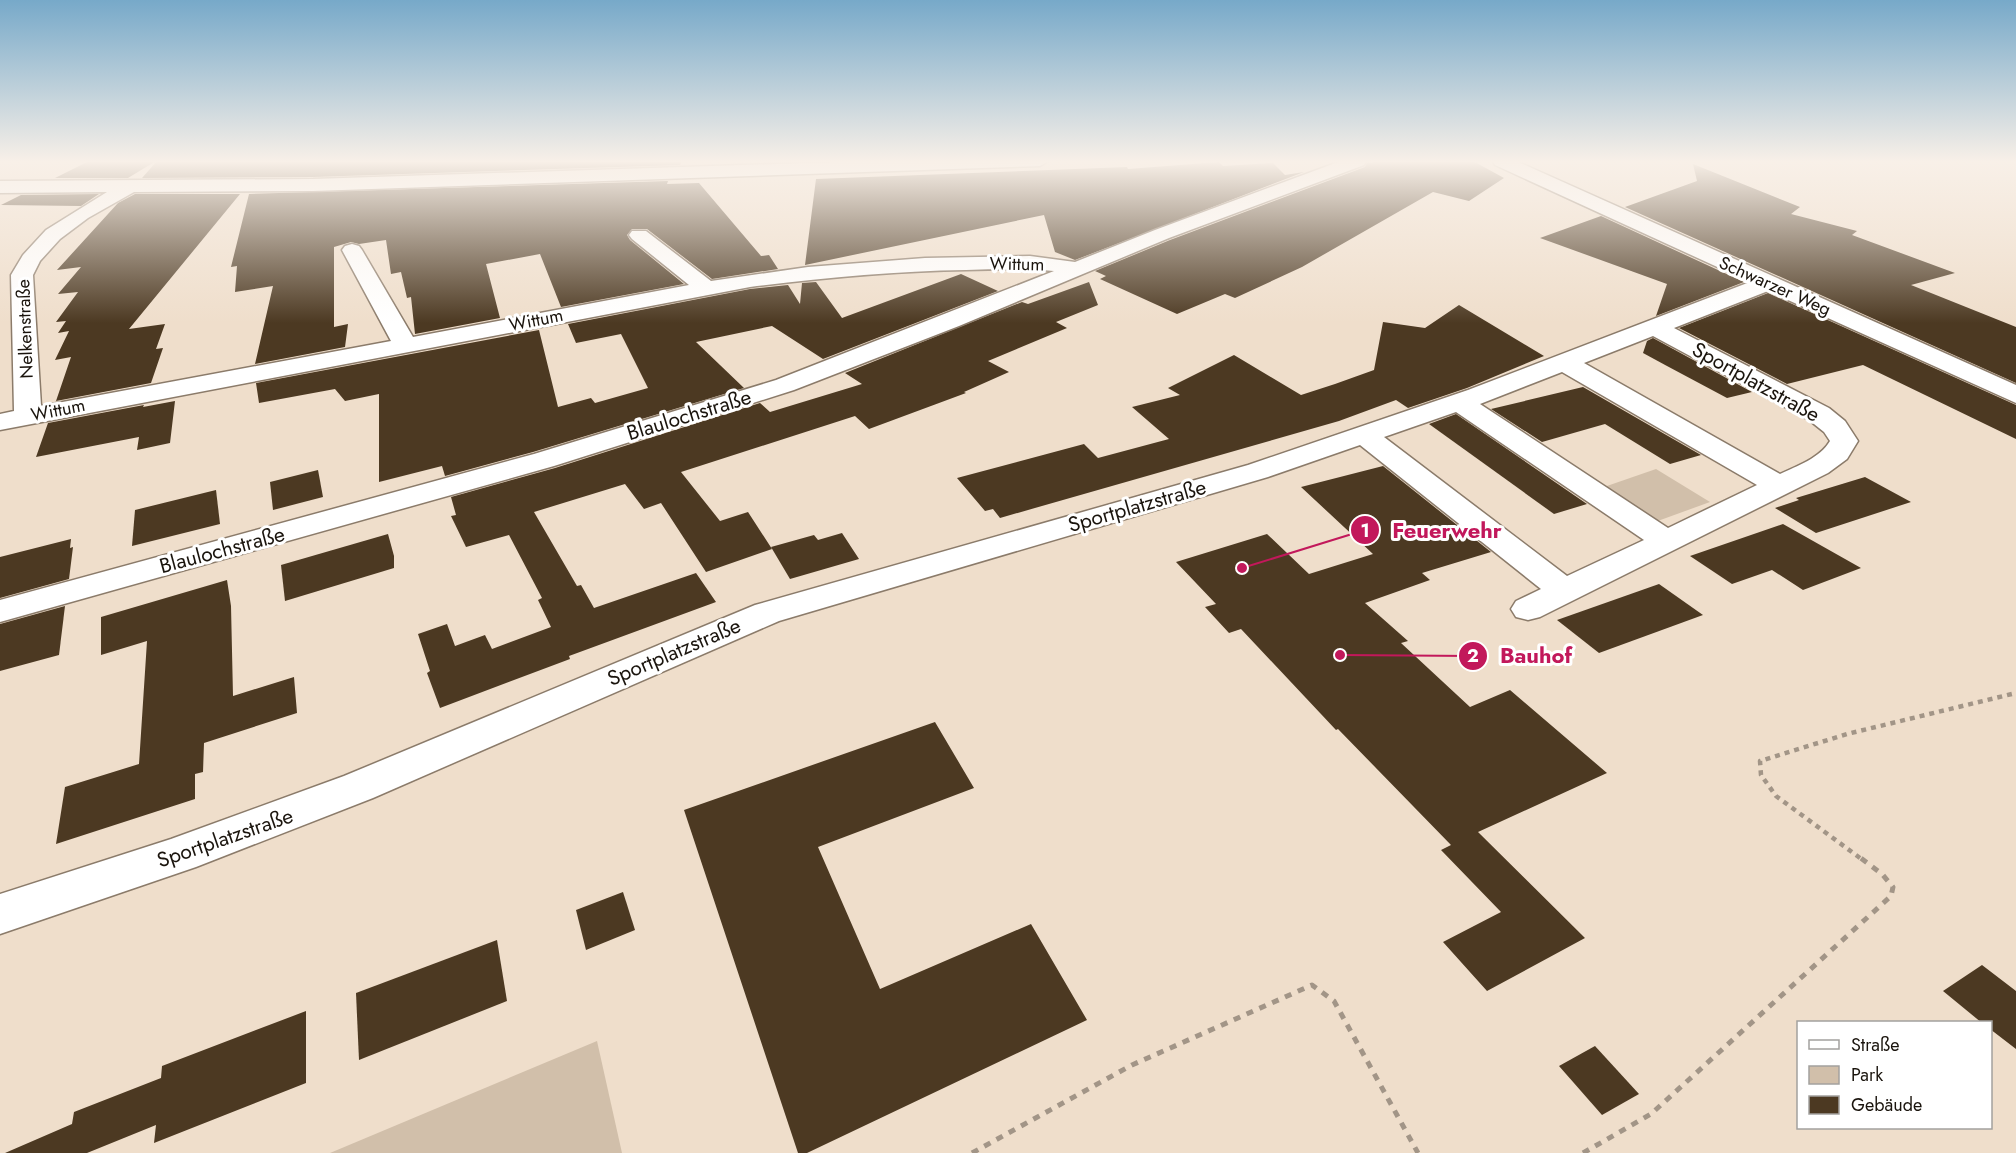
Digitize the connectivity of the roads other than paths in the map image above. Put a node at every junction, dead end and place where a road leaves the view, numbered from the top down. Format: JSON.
{"nodes":[{"id":1,"x":83,"y":215,"type":"edge"},
{"id":2,"x":1208,"y":215,"type":"edge"},
{"id":3,"x":1618,"y":215,"type":"edge"},
{"id":4,"x":639,"y":235,"type":"dead end"},
{"id":5,"x":352,"y":250,"type":"dead end"},
{"id":6,"x":1076,"y":270,"type":"junction"},
{"id":7,"x":1767,"y":283,"type":"junction"},
{"id":8,"x":707,"y":288,"type":"junction"},
{"id":9,"x":1654,"y":327,"type":"junction"},
{"id":10,"x":405,"y":344,"type":"junction"},
{"id":11,"x":1563,"y":362,"type":"junction"},
{"id":12,"x":2016,"y":395,"type":"edge"},
{"id":13,"x":1459,"y":402,"type":"junction"},
{"id":14,"x":28,"y":416,"type":"junction"},
{"id":15,"x":0,"y":422,"type":"edge"},
{"id":16,"x":1364,"y":435,"type":"junction"},
{"id":17,"x":1779,"y":486,"type":"junction"},
{"id":18,"x":1667,"y":541,"type":"junction"},
{"id":19,"x":1566,"y":592,"type":"junction"},
{"id":20,"x":1528,"y":609,"type":"dead end"},
{"id":21,"x":0,"y":610,"type":"edge"},
{"id":22,"x":0,"y":914,"type":"edge"}],
"edges":[{"from":1,"to":14,"type":"street","name":"Nelkenstraße"},
{"from":2,"to":6,"type":"street","name":"Blaulochstraße"},
{"from":3,"to":7,"type":"street","name":"Schwarzer Weg"},
{"from":4,"to":8,"type":"street"},
{"from":5,"to":10,"type":"street"},
{"from":6,"to":8,"type":"street","name":"Wittum"},
{"from":6,"to":21,"type":"street","name":"Blaulochstraße"},
{"from":7,"to":9,"type":"street","name":"Sportplatzstraße"},
{"from":7,"to":12,"type":"street","name":"Schwarzer Weg"},
{"from":8,"to":10,"type":"street","name":"Wittum"},
{"from":9,"to":11,"type":"street","name":"Sportplatzstraße"},
{"from":9,"to":17,"type":"street","name":"Sportplatzstraße"},
{"from":10,"to":14,"type":"street","name":"Wittum"},
{"from":11,"to":13,"type":"street","name":"Sportplatzstraße"},
{"from":11,"to":17,"type":"street"},
{"from":13,"to":16,"type":"street","name":"Sportplatzstraße"},
{"from":13,"to":18,"type":"street"},
{"from":14,"to":15,"type":"street","name":"Wittum"},
{"from":16,"to":19,"type":"street"},
{"from":16,"to":22,"type":"street","name":"Sportplatzstraße"},
{"from":17,"to":18,"type":"street","name":"Sportplatzstraße"},
{"from":18,"to":19,"type":"street","name":"Sportplatzstraße"},
{"from":19,"to":20,"type":"street","name":"Sportplatzstraße"}]}
